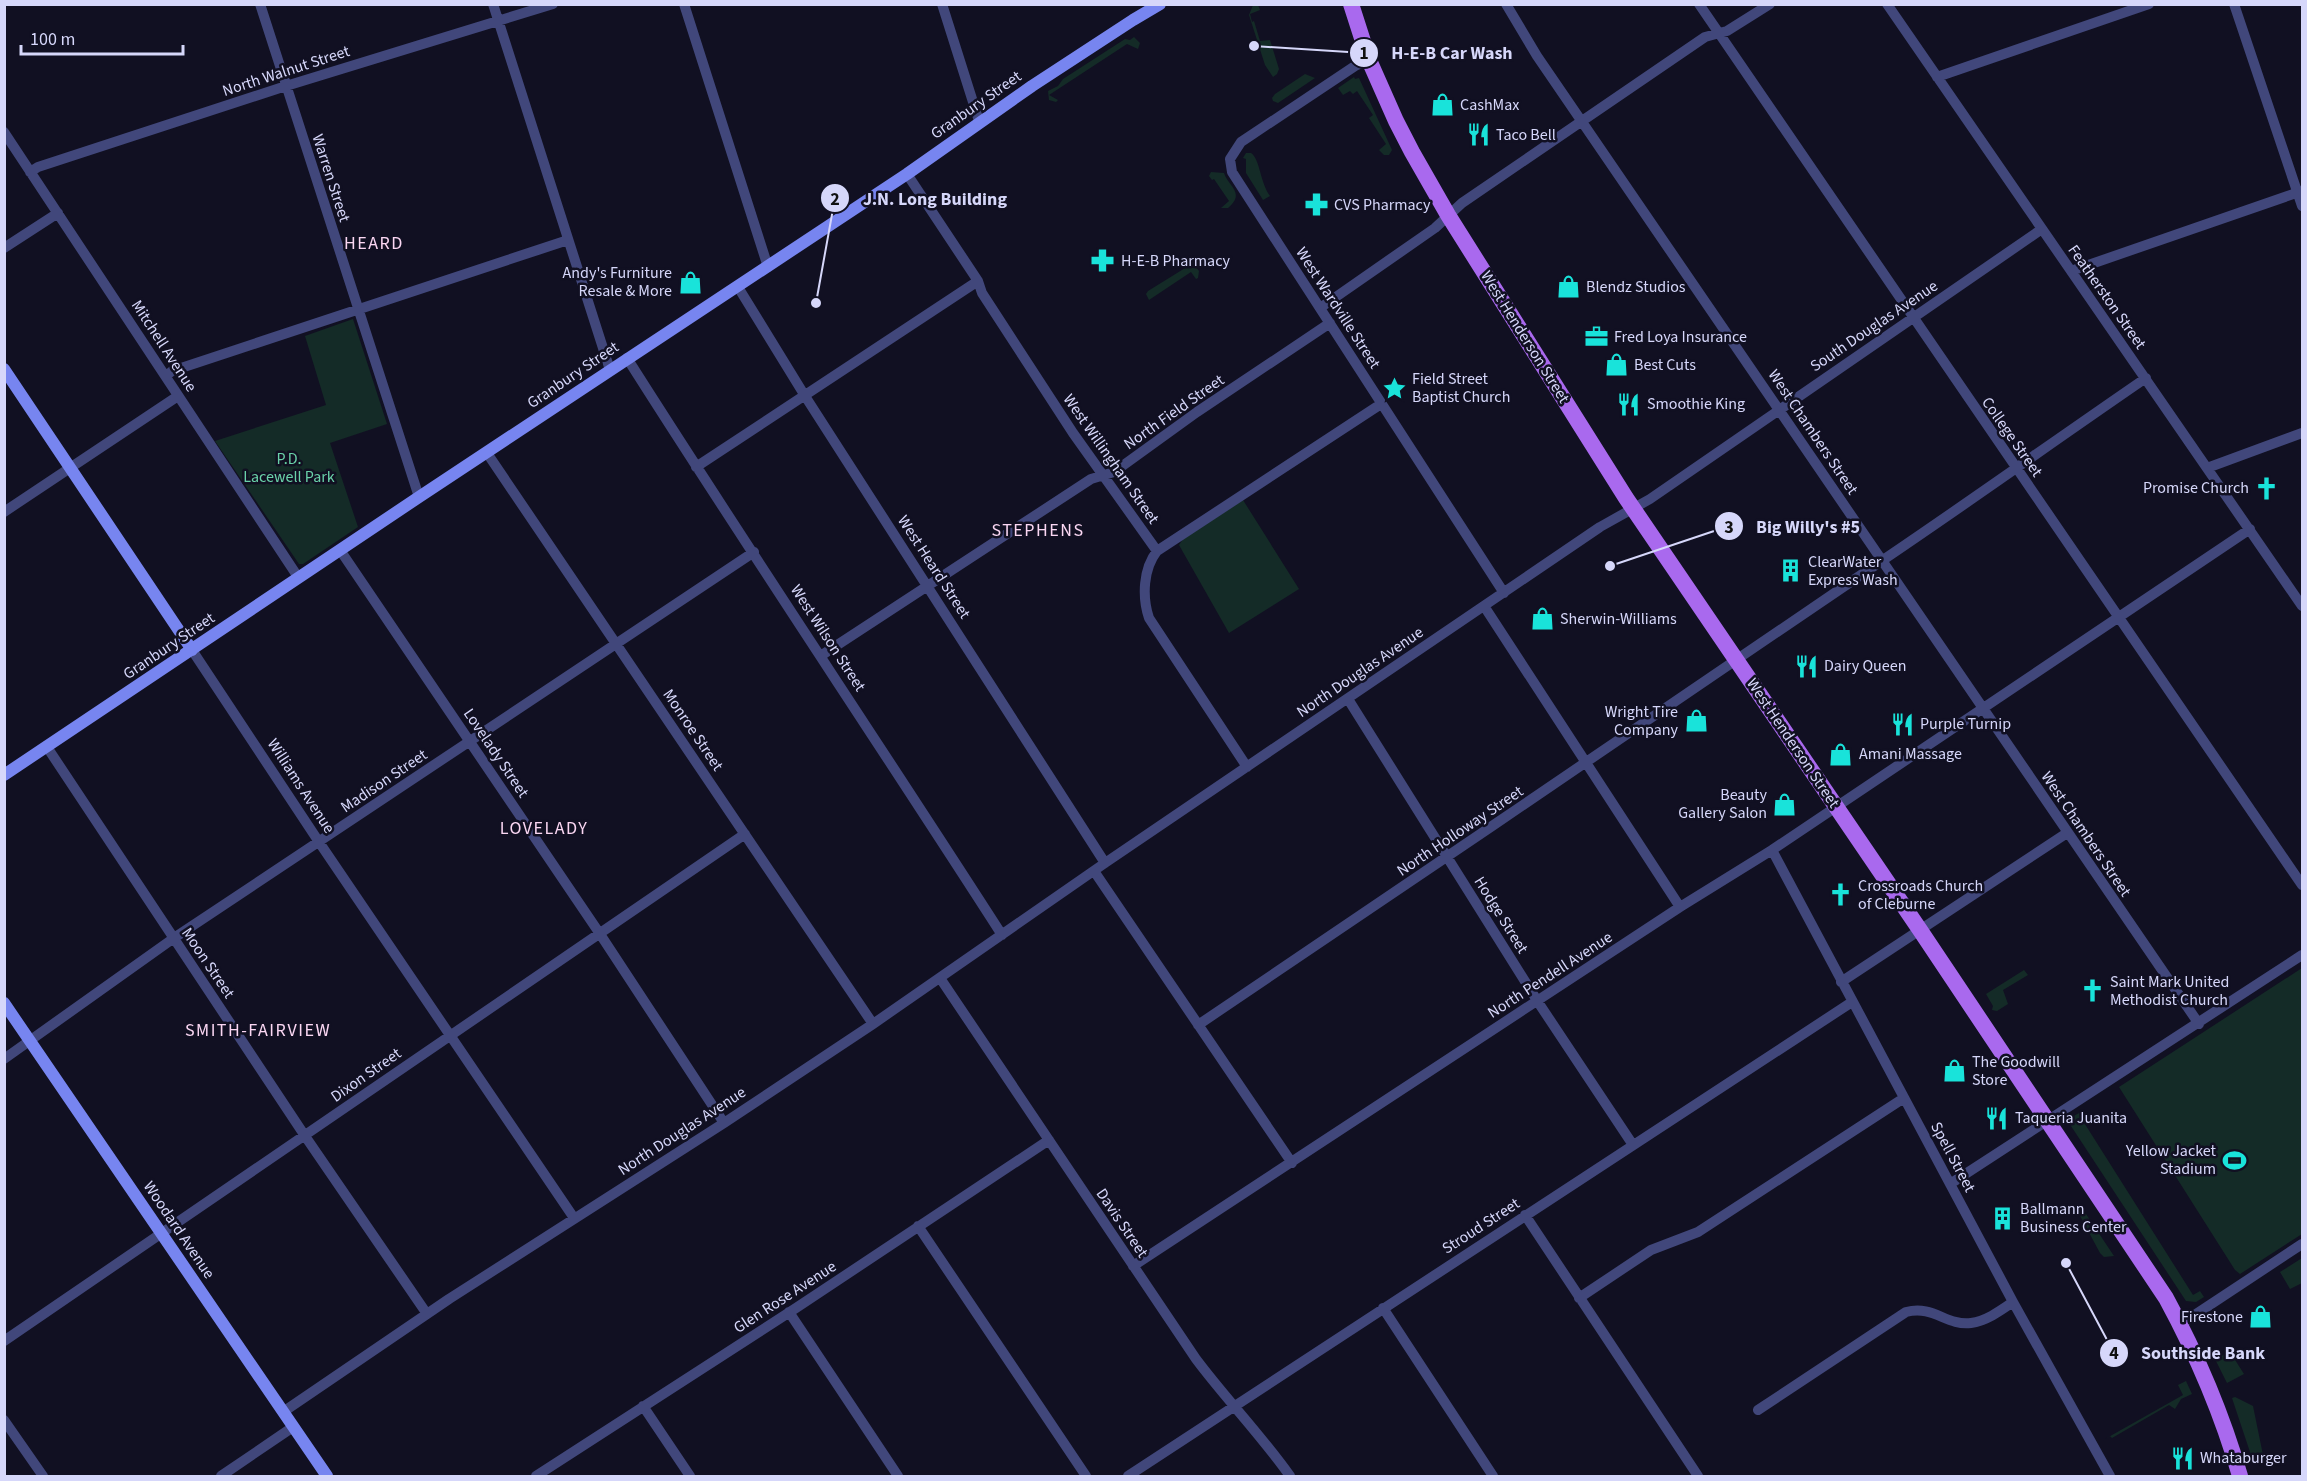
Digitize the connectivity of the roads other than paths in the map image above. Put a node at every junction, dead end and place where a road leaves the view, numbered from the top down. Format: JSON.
{"nodes":[{"id":1,"x":260,"y":4,"type":"edge"},
{"id":2,"x":493,"y":4,"type":"edge"},
{"id":3,"x":553,"y":4,"type":"edge"},
{"id":4,"x":684,"y":4,"type":"edge"},
{"id":5,"x":942,"y":4,"type":"edge"},
{"id":6,"x":1160,"y":4,"type":"edge"},
{"id":7,"x":1351,"y":4,"type":"edge"},
{"id":8,"x":1506,"y":4,"type":"edge"},
{"id":9,"x":1699,"y":4,"type":"edge"},
{"id":10,"x":1770,"y":4,"type":"edge"},
{"id":11,"x":1887,"y":4,"type":"edge"},
{"id":12,"x":2148,"y":4,"type":"edge"},
{"id":13,"x":2234,"y":4,"type":"edge"},
{"id":14,"x":2117,"y":10,"type":"edge"},
{"id":15,"x":498,"y":21,"type":"junction"},
{"id":16,"x":1718,"y":33,"type":"junction"},
{"id":17,"x":1370,"y":60,"type":"junction"},
{"id":18,"x":1937,"y":77,"type":"junction"},
{"id":19,"x":286,"y":86,"type":"junction"},
{"id":20,"x":1581,"y":120,"type":"junction"},
{"id":21,"x":979,"y":122,"type":"junction"},
{"id":22,"x":4,"y":132,"type":"edge"},
{"id":23,"x":30,"y":172,"type":"junction"},
{"id":24,"x":907,"y":174,"type":"junction"},
{"id":25,"x":2300,"y":192,"type":"edge"},
{"id":26,"x":2302,"y":206,"type":"edge"},
{"id":27,"x":58,"y":213,"type":"junction"},
{"id":28,"x":1448,"y":215,"type":"junction"},
{"id":29,"x":2042,"y":229,"type":"junction"},
{"id":30,"x":568,"y":240,"type":"junction"},
{"id":31,"x":4,"y":248,"type":"edge"},
{"id":32,"x":768,"y":267,"type":"junction"},
{"id":33,"x":2071,"y":272,"type":"junction"},
{"id":34,"x":978,"y":281,"type":"junction"},
{"id":35,"x":738,"y":287,"type":"junction"},
{"id":36,"x":357,"y":309,"type":"junction"},
{"id":37,"x":1320,"y":309,"type":"junction"},
{"id":38,"x":1913,"y":319,"type":"junction"},
{"id":39,"x":1330,"y":323,"type":"junction"},
{"id":40,"x":627,"y":358,"type":"junction"},
{"id":41,"x":4,"y":369,"type":"edge"},
{"id":42,"x":610,"y":370,"type":"junction"},
{"id":43,"x":166,"y":376,"type":"junction"},
{"id":44,"x":2146,"y":378,"type":"junction"},
{"id":45,"x":178,"y":396,"type":"junction"},
{"id":46,"x":805,"y":396,"type":"junction"},
{"id":47,"x":1381,"y":404,"type":"junction"},
{"id":48,"x":1779,"y":409,"type":"junction"},
{"id":49,"x":2302,"y":433,"type":"edge"},
{"id":50,"x":487,"y":453,"type":"junction"},
{"id":51,"x":696,"y":467,"type":"junction"},
{"id":52,"x":2015,"y":467,"type":"junction"},
{"id":53,"x":69,"y":468,"type":"junction"},
{"id":54,"x":2207,"y":468,"type":"junction"},
{"id":55,"x":1104,"y":474,"type":"junction"},
{"id":56,"x":419,"y":497,"type":"junction"},
{"id":57,"x":1632,"y":508,"type":"junction"},
{"id":58,"x":4,"y":512,"type":"edge"},
{"id":59,"x":2250,"y":529,"type":"junction"},
{"id":60,"x":340,"y":550,"type":"junction"},
{"id":61,"x":1157,"y":550,"type":"junction"},
{"id":62,"x":754,"y":552,"type":"junction"},
{"id":63,"x":1882,"y":561,"type":"junction"},
{"id":64,"x":298,"y":577,"type":"junction"},
{"id":65,"x":929,"y":586,"type":"junction"},
{"id":66,"x":1504,"y":593,"type":"junction"},
{"id":67,"x":1484,"y":606,"type":"junction"},
{"id":68,"x":2302,"y":606,"type":"edge"},
{"id":69,"x":2120,"y":618,"type":"junction"},
{"id":70,"x":615,"y":643,"type":"junction"},
{"id":71,"x":192,"y":650,"type":"junction"},
{"id":72,"x":822,"y":655,"type":"junction"},
{"id":73,"x":1736,"y":659,"type":"junction"},
{"id":74,"x":1348,"y":699,"type":"junction"},
{"id":75,"x":1983,"y":710,"type":"junction"},
{"id":76,"x":470,"y":741,"type":"junction"},
{"id":77,"x":46,"y":747,"type":"junction"},
{"id":78,"x":1587,"y":763,"type":"junction"},
{"id":79,"x":1247,"y":767,"type":"junction"},
{"id":80,"x":4,"y":775,"type":"edge"},
{"id":81,"x":1837,"y":807,"type":"junction"},
{"id":82,"x":2067,"y":833,"type":"junction"},
{"id":83,"x":745,"y":834,"type":"junction"},
{"id":84,"x":319,"y":842,"type":"junction"},
{"id":85,"x":1772,"y":850,"type":"junction"},
{"id":86,"x":1447,"y":858,"type":"junction"},
{"id":87,"x":1106,"y":863,"type":"junction"},
{"id":88,"x":1094,"y":871,"type":"junction"},
{"id":89,"x":2302,"y":885,"type":"edge"},
{"id":90,"x":1680,"y":907,"type":"junction"},
{"id":91,"x":1920,"y":930,"type":"junction"},
{"id":92,"x":600,"y":934,"type":"junction"},
{"id":93,"x":1002,"y":935,"type":"junction"},
{"id":94,"x":174,"y":939,"type":"junction"},
{"id":95,"x":2302,"y":956,"type":"edge"},
{"id":96,"x":940,"y":978,"type":"junction"},
{"id":97,"x":1841,"y":982,"type":"junction"},
{"id":98,"x":4,"y":1002,"type":"edge"},
{"id":99,"x":1538,"y":1002,"type":"junction"},
{"id":100,"x":1852,"y":1002,"type":"junction"},
{"id":101,"x":873,"y":1024,"type":"junction"},
{"id":102,"x":2199,"y":1024,"type":"junction"},
{"id":103,"x":1198,"y":1025,"type":"junction"},
{"id":104,"x":450,"y":1035,"type":"junction"},
{"id":105,"x":31,"y":1041,"type":"junction"},
{"id":106,"x":4,"y":1059,"type":"edge"},
{"id":107,"x":1904,"y":1098,"type":"junction"},
{"id":108,"x":2049,"y":1121,"type":"junction"},
{"id":109,"x":724,"y":1123,"type":"junction"},
{"id":110,"x":305,"y":1136,"type":"junction"},
{"id":111,"x":1049,"y":1140,"type":"junction"},
{"id":112,"x":1634,"y":1145,"type":"junction"},
{"id":113,"x":1292,"y":1163,"type":"junction"},
{"id":114,"x":1950,"y":1184,"type":"junction"},
{"id":115,"x":1525,"y":1215,"type":"junction"},
{"id":116,"x":574,"y":1218,"type":"junction"},
{"id":117,"x":918,"y":1226,"type":"junction"},
{"id":118,"x":161,"y":1233,"type":"junction"},
{"id":119,"x":2302,"y":1244,"type":"edge"},
{"id":120,"x":1133,"y":1266,"type":"junction"},
{"id":121,"x":1579,"y":1298,"type":"junction"},
{"id":122,"x":2013,"y":1302,"type":"junction"},
{"id":123,"x":1383,"y":1308,"type":"junction"},
{"id":124,"x":789,"y":1312,"type":"junction"},
{"id":125,"x":427,"y":1314,"type":"junction"},
{"id":126,"x":2181,"y":1324,"type":"junction"},
{"id":127,"x":4,"y":1341,"type":"edge"},
{"id":128,"x":644,"y":1406,"type":"junction"},
{"id":129,"x":1233,"y":1407,"type":"junction"},
{"id":130,"x":1758,"y":1410,"type":"dead end"},
{"id":131,"x":283,"y":1412,"type":"junction"},
{"id":132,"x":4,"y":1420,"type":"edge"},
{"id":133,"x":293,"y":1427,"type":"junction"},
{"id":134,"x":43,"y":1476,"type":"edge"},
{"id":135,"x":221,"y":1476,"type":"edge"},
{"id":136,"x":327,"y":1476,"type":"edge"},
{"id":137,"x":536,"y":1476,"type":"edge"},
{"id":138,"x":690,"y":1476,"type":"edge"},
{"id":139,"x":898,"y":1476,"type":"edge"},
{"id":140,"x":1086,"y":1476,"type":"edge"},
{"id":141,"x":1128,"y":1476,"type":"edge"},
{"id":142,"x":1290,"y":1476,"type":"edge"},
{"id":143,"x":1493,"y":1476,"type":"edge"},
{"id":144,"x":1698,"y":1476,"type":"edge"},
{"id":145,"x":2110,"y":1476,"type":"edge"},
{"id":146,"x":2240,"y":1476,"type":"edge"}],
"edges":[{"from":1,"to":19,"type":"street","name":"Warren Street"},
{"from":2,"to":15,"type":"street"},
{"from":3,"to":15,"type":"street","name":"North Walnut Street"},
{"from":4,"to":32,"type":"street"},
{"from":5,"to":21,"type":"street"},
{"from":6,"to":21,"type":"street","name":"Granbury Street"},
{"from":7,"to":17,"type":"main road","name":"West Henderson Street"},
{"from":8,"to":20,"type":"street","name":"West Chambers Street"},
{"from":9,"to":16,"type":"street","name":"College Street"},
{"from":10,"to":16,"type":"street"},
{"from":11,"to":18,"type":"street","name":"Featherston Street"},
{"from":12,"to":14,"type":"street"},
{"from":13,"to":25,"type":"street"},
{"from":14,"to":18,"type":"street"},
{"from":15,"to":19,"type":"street","name":"North Walnut Street"},
{"from":15,"to":30,"type":"street"},
{"from":16,"to":20,"type":"street"},
{"from":16,"to":38,"type":"street","name":"College Street"},
{"from":17,"to":28,"type":"main road","name":"West Henderson Street"},
{"from":17,"to":37,"type":"street","name":"West Wardville Street"},
{"from":18,"to":29,"type":"street","name":"Featherston Street"},
{"from":19,"to":23,"type":"street","name":"North Walnut Street"},
{"from":19,"to":36,"type":"street","name":"Warren Street"},
{"from":20,"to":28,"type":"street"},
{"from":20,"to":48,"type":"street","name":"West Chambers Street"},
{"from":21,"to":24,"type":"street","name":"Granbury Street"},
{"from":22,"to":23,"type":"street","name":"Mitchell Avenue"},
{"from":23,"to":27,"type":"street","name":"Mitchell Avenue"},
{"from":24,"to":32,"type":"street","name":"Granbury Street"},
{"from":24,"to":34,"type":"street","name":"West Willingham Street"},
{"from":25,"to":26,"type":"street"},
{"from":25,"to":33,"type":"street"},
{"from":27,"to":31,"type":"street"},
{"from":27,"to":43,"type":"street","name":"Mitchell Avenue"},
{"from":28,"to":37,"type":"street"},
{"from":28,"to":57,"type":"main road","name":"West Henderson Street"},
{"from":29,"to":33,"type":"street","name":"Featherston Street"},
{"from":29,"to":38,"type":"street","name":"South Douglas Avenue"},
{"from":30,"to":36,"type":"street"},
{"from":30,"to":42,"type":"street"},
{"from":32,"to":35,"type":"street","name":"Granbury Street"},
{"from":33,"to":44,"type":"street","name":"Featherston Street"},
{"from":34,"to":46,"type":"street"},
{"from":34,"to":55,"type":"street","name":"West Willingham Street"},
{"from":35,"to":40,"type":"street","name":"Granbury Street"},
{"from":35,"to":46,"type":"street","name":"West Heard Street"},
{"from":36,"to":43,"type":"street"},
{"from":36,"to":56,"type":"street","name":"Warren Street"},
{"from":37,"to":39,"type":"street","name":"West Wardville Street"},
{"from":38,"to":48,"type":"street","name":"South Douglas Avenue"},
{"from":38,"to":52,"type":"street","name":"College Street"},
{"from":39,"to":47,"type":"street","name":"West Wardville Street"},
{"from":39,"to":55,"type":"street","name":"North Field Street"},
{"from":40,"to":42,"type":"street","name":"Granbury Street"},
{"from":40,"to":51,"type":"street","name":"West Wilson Street"},
{"from":41,"to":53,"type":"street","name":"Williams Avenue"},
{"from":42,"to":50,"type":"street","name":"Granbury Street"},
{"from":43,"to":45,"type":"street","name":"Mitchell Avenue"},
{"from":44,"to":52,"type":"street","name":"North Holloway Street"},
{"from":44,"to":54,"type":"street","name":"Featherston Street"},
{"from":45,"to":53,"type":"street"},
{"from":45,"to":64,"type":"street","name":"Mitchell Avenue"},
{"from":46,"to":51,"type":"street"},
{"from":46,"to":65,"type":"street","name":"West Heard Street"},
{"from":47,"to":61,"type":"street"},
{"from":47,"to":66,"type":"street","name":"West Wardville Street"},
{"from":48,"to":57,"type":"street","name":"South Douglas Avenue"},
{"from":48,"to":63,"type":"street","name":"West Chambers Street"},
{"from":49,"to":54,"type":"street"},
{"from":50,"to":56,"type":"street","name":"Granbury Street"},
{"from":50,"to":70,"type":"street","name":"Monroe Street"},
{"from":51,"to":62,"type":"street","name":"West Wilson Street"},
{"from":52,"to":63,"type":"street","name":"North Holloway Street"},
{"from":52,"to":69,"type":"street","name":"College Street"},
{"from":53,"to":58,"type":"street"},
{"from":53,"to":71,"type":"street","name":"Williams Avenue"},
{"from":54,"to":59,"type":"street","name":"Featherston Street"},
{"from":55,"to":61,"type":"street","name":"West Willingham Street"},
{"from":55,"to":65,"type":"street","name":"North Field Street"},
{"from":56,"to":60,"type":"street","name":"Granbury Street"},
{"from":57,"to":66,"type":"street","name":"North Douglas Avenue"},
{"from":57,"to":73,"type":"main road","name":"West Henderson Street"},
{"from":59,"to":68,"type":"street","name":"Featherston Street"},
{"from":59,"to":69,"type":"street","name":"North Pendell Avenue"},
{"from":60,"to":64,"type":"street","name":"Granbury Street"},
{"from":60,"to":76,"type":"street","name":"Lovelady Street"},
{"from":61,"to":79,"type":"street"},
{"from":62,"to":70,"type":"street","name":"Madison Street"},
{"from":62,"to":72,"type":"street","name":"West Wilson Street"},
{"from":63,"to":73,"type":"street","name":"North Holloway Street"},
{"from":63,"to":75,"type":"street","name":"West Chambers Street"},
{"from":64,"to":71,"type":"street","name":"Granbury Street"},
{"from":65,"to":72,"type":"street","name":"North Field Street"},
{"from":65,"to":87,"type":"street","name":"West Heard Street"},
{"from":66,"to":67,"type":"street","name":"North Douglas Avenue"},
{"from":67,"to":74,"type":"street","name":"North Douglas Avenue"},
{"from":67,"to":78,"type":"street"},
{"from":69,"to":75,"type":"street","name":"North Pendell Avenue"},
{"from":69,"to":89,"type":"street","name":"College Street"},
{"from":70,"to":76,"type":"street","name":"Madison Street"},
{"from":70,"to":83,"type":"street","name":"Monroe Street"},
{"from":71,"to":77,"type":"street","name":"Granbury Street"},
{"from":71,"to":84,"type":"street","name":"Williams Avenue"},
{"from":72,"to":93,"type":"street","name":"West Wilson Street"},
{"from":73,"to":78,"type":"street","name":"North Holloway Street"},
{"from":73,"to":81,"type":"main road","name":"West Henderson Street"},
{"from":74,"to":79,"type":"street","name":"North Douglas Avenue"},
{"from":74,"to":86,"type":"street","name":"Hodge Street"},
{"from":75,"to":81,"type":"street","name":"North Pendell Avenue"},
{"from":75,"to":82,"type":"street","name":"West Chambers Street"},
{"from":76,"to":84,"type":"street","name":"Madison Street"},
{"from":76,"to":92,"type":"street","name":"Lovelady Street"},
{"from":77,"to":80,"type":"street","name":"Granbury Street"},
{"from":77,"to":94,"type":"street","name":"Moon Street"},
{"from":78,"to":86,"type":"street","name":"North Holloway Street"},
{"from":78,"to":90,"type":"street"},
{"from":79,"to":87,"type":"street","name":"North Douglas Avenue"},
{"from":81,"to":85,"type":"street","name":"North Pendell Avenue"},
{"from":81,"to":91,"type":"main road","name":"West Henderson Street"},
{"from":82,"to":91,"type":"street"},
{"from":82,"to":102,"type":"street","name":"West Chambers Street"},
{"from":83,"to":92,"type":"street","name":"Dixon Street"},
{"from":83,"to":101,"type":"street","name":"Monroe Street"},
{"from":84,"to":94,"type":"street","name":"Madison Street"},
{"from":84,"to":104,"type":"street","name":"Williams Avenue"},
{"from":85,"to":90,"type":"street","name":"North Pendell Avenue"},
{"from":85,"to":97,"type":"street","name":"Spell Street"},
{"from":86,"to":99,"type":"street","name":"Hodge Street"},
{"from":86,"to":103,"type":"street","name":"North Holloway Street"},
{"from":87,"to":88,"type":"street","name":"North Douglas Avenue"},
{"from":88,"to":93,"type":"street","name":"North Douglas Avenue"},
{"from":88,"to":103,"type":"street"},
{"from":90,"to":99,"type":"street","name":"North Pendell Avenue"},
{"from":91,"to":97,"type":"street"},
{"from":91,"to":108,"type":"main road","name":"West Henderson Street"},
{"from":92,"to":104,"type":"street","name":"Dixon Street"},
{"from":92,"to":109,"type":"street","name":"Lovelady Street"},
{"from":93,"to":96,"type":"street","name":"North Douglas Avenue"},
{"from":94,"to":105,"type":"street","name":"Madison Street"},
{"from":94,"to":110,"type":"street","name":"Moon Street"},
{"from":95,"to":102,"type":"street"},
{"from":96,"to":101,"type":"street","name":"North Douglas Avenue"},
{"from":96,"to":111,"type":"street","name":"Davis Street"},
{"from":97,"to":100,"type":"street","name":"Spell Street"},
{"from":98,"to":105,"type":"street","name":"Woodard Avenue"},
{"from":99,"to":112,"type":"street","name":"Hodge Street"},
{"from":99,"to":113,"type":"street","name":"North Pendell Avenue"},
{"from":100,"to":107,"type":"street","name":"Spell Street"},
{"from":100,"to":112,"type":"street","name":"Stroud Street"},
{"from":101,"to":109,"type":"street","name":"North Douglas Avenue"},
{"from":102,"to":108,"type":"street"},
{"from":103,"to":113,"type":"street"},
{"from":104,"to":110,"type":"street","name":"Dixon Street"},
{"from":104,"to":116,"type":"street","name":"Williams Avenue"},
{"from":105,"to":106,"type":"street","name":"Madison Street"},
{"from":105,"to":118,"type":"street","name":"Woodard Avenue"},
{"from":107,"to":114,"type":"street","name":"Spell Street"},
{"from":107,"to":121,"type":"street"},
{"from":108,"to":114,"type":"street"},
{"from":108,"to":126,"type":"main road","name":"West Henderson Street"},
{"from":109,"to":116,"type":"street","name":"North Douglas Avenue"},
{"from":110,"to":118,"type":"street","name":"Dixon Street"},
{"from":110,"to":125,"type":"street","name":"Moon Street"},
{"from":111,"to":117,"type":"street","name":"Glen Rose Avenue"},
{"from":111,"to":120,"type":"street","name":"Davis Street"},
{"from":112,"to":115,"type":"street","name":"Stroud Street"},
{"from":113,"to":120,"type":"street","name":"North Pendell Avenue"},
{"from":114,"to":122,"type":"street","name":"Spell Street"},
{"from":115,"to":121,"type":"street"},
{"from":115,"to":123,"type":"street","name":"Stroud Street"},
{"from":116,"to":125,"type":"street","name":"North Douglas Avenue"},
{"from":117,"to":124,"type":"street","name":"Glen Rose Avenue"},
{"from":117,"to":140,"type":"street"},
{"from":118,"to":127,"type":"street","name":"Dixon Street"},
{"from":118,"to":131,"type":"street","name":"Woodard Avenue"},
{"from":119,"to":126,"type":"street"},
{"from":120,"to":129,"type":"street","name":"Davis Street"},
{"from":121,"to":144,"type":"street"},
{"from":122,"to":130,"type":"street"},
{"from":122,"to":145,"type":"street","name":"Spell Street"},
{"from":123,"to":129,"type":"street","name":"Stroud Street"},
{"from":123,"to":143,"type":"street"},
{"from":124,"to":128,"type":"street","name":"Glen Rose Avenue"},
{"from":124,"to":139,"type":"street"},
{"from":125,"to":131,"type":"street","name":"North Douglas Avenue"},
{"from":126,"to":146,"type":"main road","name":"West Henderson Street"},
{"from":128,"to":137,"type":"street","name":"Glen Rose Avenue"},
{"from":128,"to":138,"type":"street"},
{"from":129,"to":141,"type":"street","name":"Stroud Street"},
{"from":129,"to":142,"type":"street","name":"Davis Street"},
{"from":131,"to":133,"type":"street","name":"Woodard Avenue"},
{"from":132,"to":134,"type":"street"},
{"from":133,"to":135,"type":"street"},
{"from":133,"to":136,"type":"street","name":"Woodard Avenue"}]}
